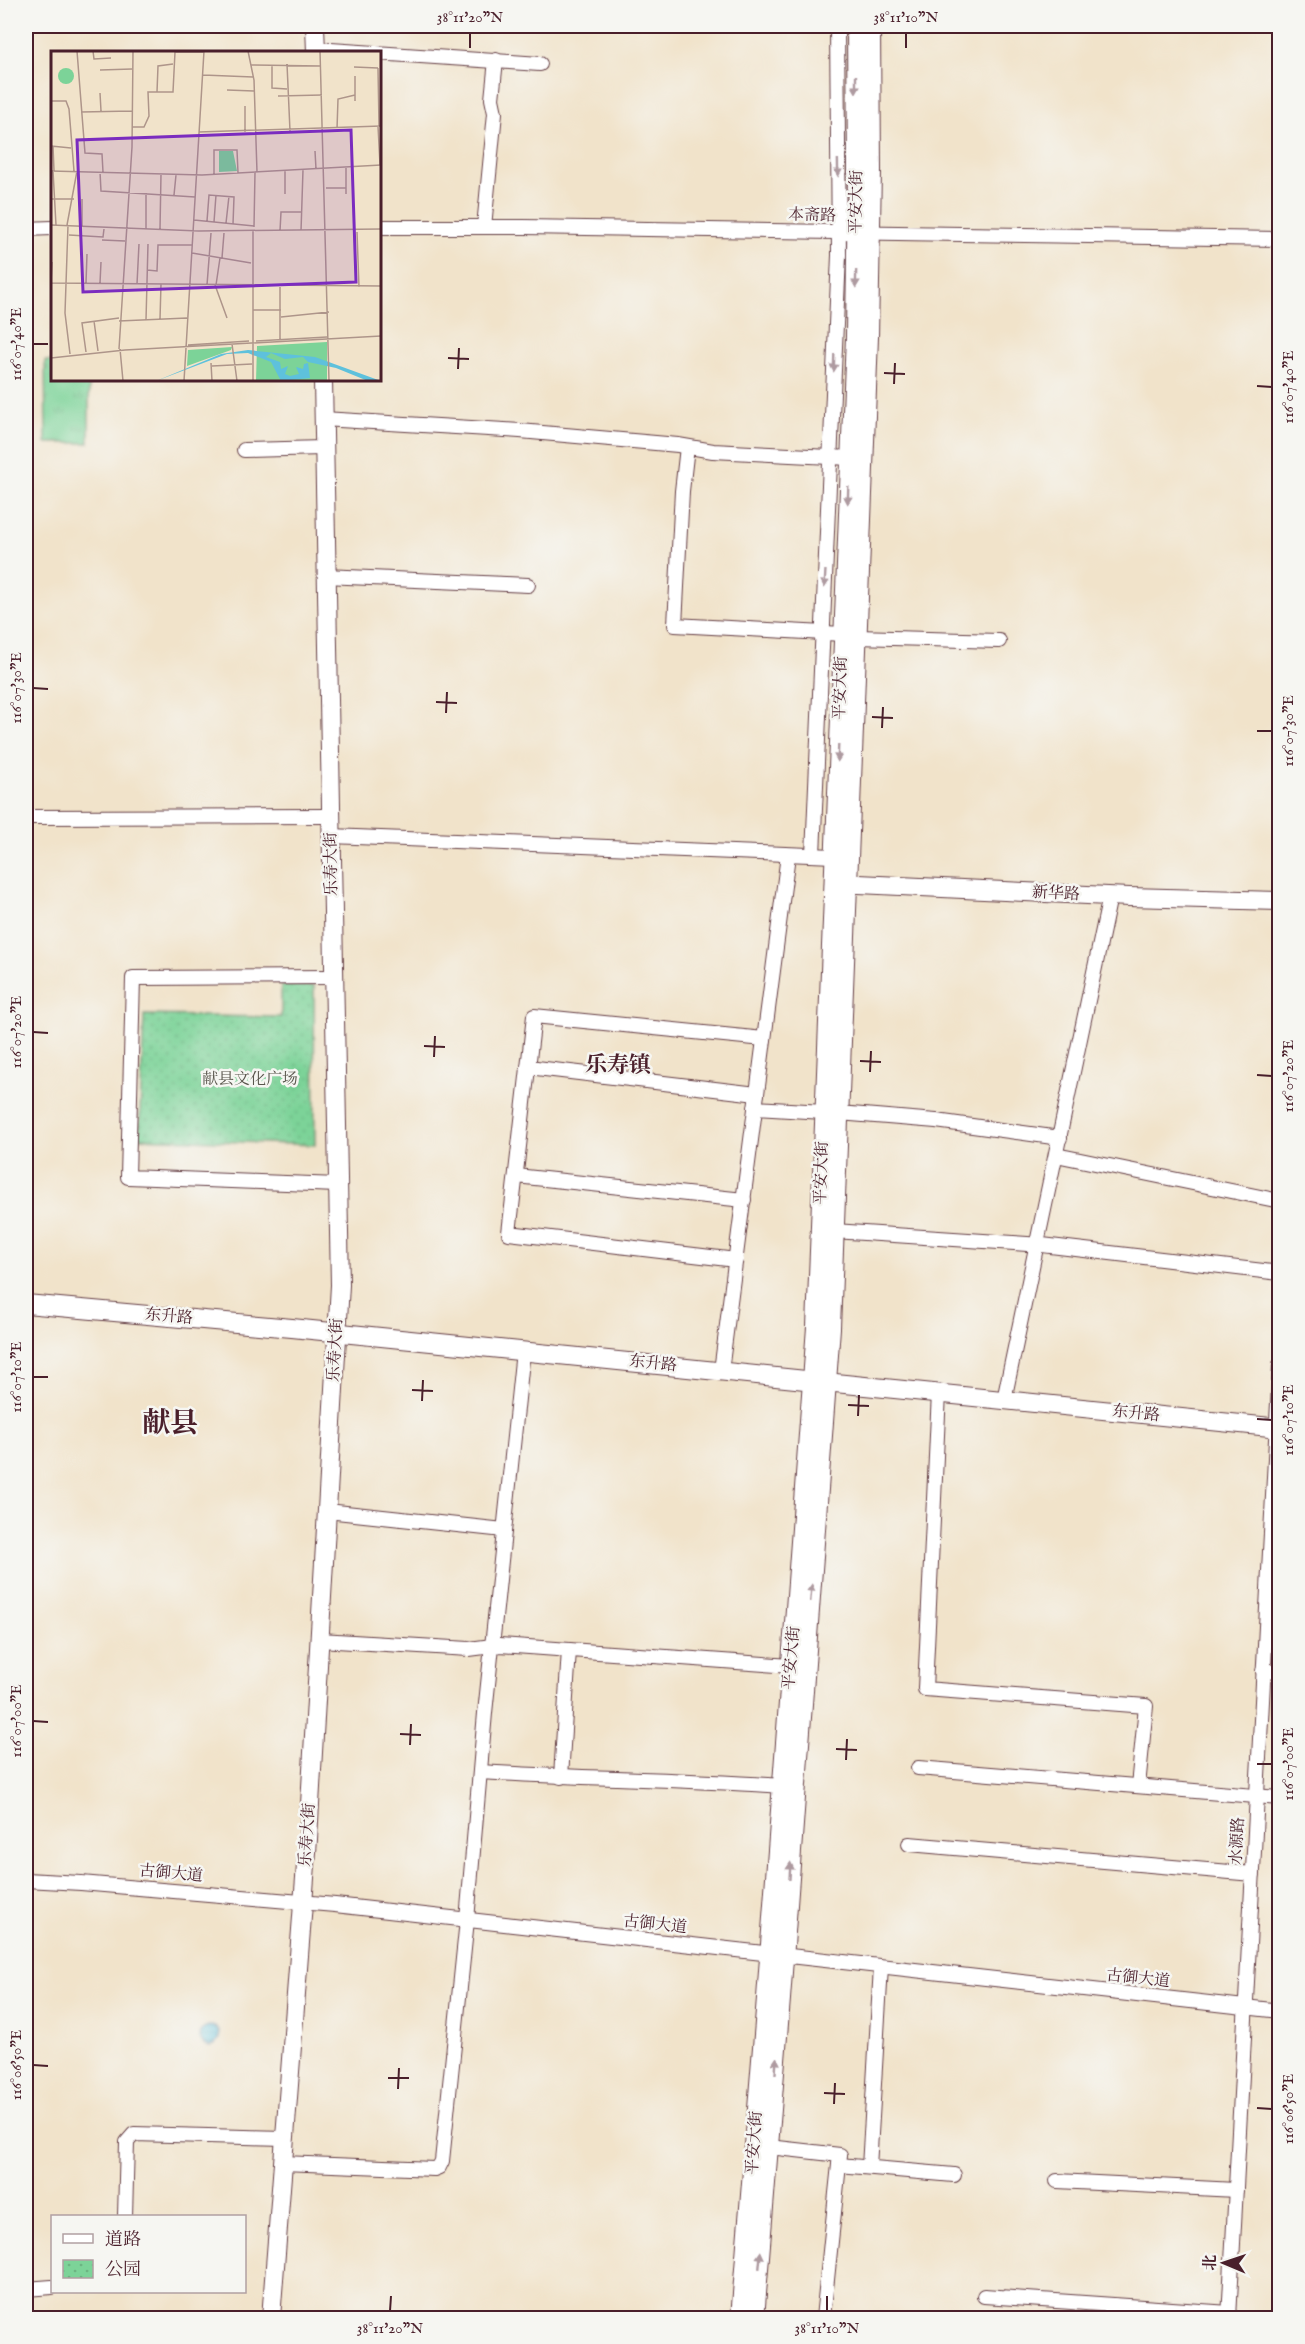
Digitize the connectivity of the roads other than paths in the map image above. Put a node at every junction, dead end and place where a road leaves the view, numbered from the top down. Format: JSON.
{"nodes":[{"id":1,"x":315,"y":26,"type":"edge"},
{"id":2,"x":837,"y":26,"type":"edge"},
{"id":3,"x":856,"y":26,"type":"edge"},
{"id":4,"x":871,"y":26,"type":"edge"},
{"id":5,"x":316,"y":51,"type":"edge"},
{"id":6,"x":381,"y":54,"type":"edge"},
{"id":7,"x":496,"y":60,"type":"junction"},
{"id":8,"x":540,"y":64,"type":"dead end"},
{"id":9,"x":381,"y":227,"type":"edge"},
{"id":10,"x":484,"y":227,"type":"junction"},
{"id":11,"x":51,"y":228,"type":"edge"},
{"id":12,"x":26,"y":229,"type":"edge"},
{"id":13,"x":855,"y":233,"type":"junction"},
{"id":14,"x":1280,"y":239,"type":"edge"},
{"id":15,"x":322,"y":381,"type":"edge"},
{"id":16,"x":323,"y":419,"type":"junction"},
{"id":17,"x":687,"y":447,"type":"junction"},
{"id":18,"x":323,"y":448,"type":"junction"},
{"id":19,"x":244,"y":450,"type":"dead end"},
{"id":20,"x":830,"y":457,"type":"junction"},
{"id":21,"x":850,"y":458,"type":"junction"},
{"id":22,"x":325,"y":576,"type":"junction"},
{"id":23,"x":528,"y":585,"type":"dead end"},
{"id":24,"x":823,"y":633,"type":"junction"},
{"id":25,"x":850,"y":635,"type":"junction"},
{"id":26,"x":999,"y":641,"type":"dead end"},
{"id":27,"x":331,"y":816,"type":"junction"},
{"id":28,"x":26,"y":817,"type":"edge"},
{"id":29,"x":331,"y":836,"type":"junction"},
{"id":30,"x":788,"y":855,"type":"junction"},
{"id":31,"x":813,"y":855,"type":"junction"},
{"id":32,"x":839,"y":873,"type":"junction"},
{"id":33,"x":1280,"y":890,"type":"edge"},
{"id":34,"x":1110,"y":896,"type":"junction"},
{"id":35,"x":1280,"y":901,"type":"edge"},
{"id":36,"x":334,"y":977,"type":"junction"},
{"id":37,"x":764,"y":1039,"type":"junction"},
{"id":38,"x":528,"y":1067,"type":"junction"},
{"id":39,"x":757,"y":1094,"type":"junction"},
{"id":40,"x":755,"y":1108,"type":"junction"},
{"id":41,"x":832,"y":1113,"type":"junction"},
{"id":42,"x":1059,"y":1137,"type":"junction"},
{"id":43,"x":1056,"y":1155,"type":"junction"},
{"id":44,"x":516,"y":1176,"type":"junction"},
{"id":45,"x":338,"y":1185,"type":"junction"},
{"id":46,"x":744,"y":1200,"type":"junction"},
{"id":47,"x":1280,"y":1201,"type":"edge"},
{"id":48,"x":834,"y":1231,"type":"junction"},
{"id":49,"x":1037,"y":1245,"type":"junction"},
{"id":50,"x":736,"y":1260,"type":"junction"},
{"id":51,"x":1280,"y":1273,"type":"edge"},
{"id":52,"x":26,"y":1304,"type":"edge"},
{"id":53,"x":337,"y":1332,"type":"junction"},
{"id":54,"x":523,"y":1351,"type":"junction"},
{"id":55,"x":1280,"y":1365,"type":"edge"},
{"id":56,"x":721,"y":1371,"type":"junction"},
{"id":57,"x":820,"y":1381,"type":"junction"},
{"id":58,"x":939,"y":1393,"type":"junction"},
{"id":59,"x":1004,"y":1400,"type":"junction"},
{"id":60,"x":1278,"y":1428,"type":"edge"},
{"id":61,"x":327,"y":1511,"type":"junction"},
{"id":62,"x":504,"y":1530,"type":"junction"},
{"id":63,"x":320,"y":1640,"type":"junction"},
{"id":64,"x":492,"y":1646,"type":"junction"},
{"id":65,"x":568,"y":1650,"type":"junction"},
{"id":66,"x":791,"y":1666,"type":"junction"},
{"id":67,"x":1263,"y":1671,"type":"junction"},
{"id":68,"x":1280,"y":1672,"type":"edge"},
{"id":69,"x":918,"y":1768,"type":"dead end"},
{"id":70,"x":480,"y":1772,"type":"junction"},
{"id":71,"x":561,"y":1777,"type":"junction"},
{"id":72,"x":781,"y":1786,"type":"junction"},
{"id":73,"x":1138,"y":1786,"type":"junction"},
{"id":74,"x":1257,"y":1797,"type":"junction"},
{"id":75,"x":1280,"y":1798,"type":"edge"},
{"id":76,"x":909,"y":1844,"type":"dead end"},
{"id":77,"x":1253,"y":1874,"type":"junction"},
{"id":78,"x":26,"y":1880,"type":"edge"},
{"id":79,"x":303,"y":1902,"type":"junction"},
{"id":80,"x":467,"y":1920,"type":"junction"},
{"id":81,"x":777,"y":1956,"type":"junction"},
{"id":82,"x":880,"y":1967,"type":"junction"},
{"id":83,"x":1246,"y":2007,"type":"junction"},
{"id":84,"x":1280,"y":2011,"type":"edge"},
{"id":85,"x":284,"y":2138,"type":"junction"},
{"id":86,"x":769,"y":2147,"type":"junction"},
{"id":87,"x":282,"y":2163,"type":"junction"},
{"id":88,"x":839,"y":2165,"type":"junction"},
{"id":89,"x":869,"y":2167,"type":"junction"},
{"id":90,"x":954,"y":2175,"type":"dead end"},
{"id":91,"x":1057,"y":2181,"type":"dead end"},
{"id":92,"x":1236,"y":2190,"type":"junction"},
{"id":93,"x":125,"y":2215,"type":"edge"},
{"id":94,"x":51,"y":2287,"type":"edge"},
{"id":95,"x":26,"y":2289,"type":"edge"},
{"id":96,"x":984,"y":2296,"type":"dead end"},
{"id":97,"x":1229,"y":2316,"type":"edge"},
{"id":98,"x":271,"y":2319,"type":"edge"},
{"id":99,"x":740,"y":2319,"type":"edge"},
{"id":100,"x":754,"y":2319,"type":"edge"},
{"id":101,"x":824,"y":2319,"type":"edge"}],
"edges":[{"from":1,"to":5,"type":"main road"},
{"from":2,"to":13,"type":"street","one_way":true},
{"from":3,"to":13,"type":"main road","name":"平安大街","one_way":true},
{"from":4,"to":13,"type":"main road","name":"平安大街"},
{"from":6,"to":7,"type":"street"},
{"from":7,"to":8,"type":"street"},
{"from":7,"to":10,"type":"street"},
{"from":9,"to":10,"type":"street","name":"本斋路"},
{"from":10,"to":13,"type":"street","name":"本斋路"},
{"from":11,"to":12,"type":"street"},
{"from":13,"to":14,"type":"street","name":"本斋路"},
{"from":13,"to":20,"type":"street","one_way":true},
{"from":13,"to":21,"type":"main road","name":"平安大街","one_way":true},
{"from":13,"to":25,"type":"main road","name":"平安大街"},
{"from":15,"to":16,"type":"main road","name":"乐寿大街"},
{"from":16,"to":17,"type":"street"},
{"from":16,"to":18,"type":"main road","name":"乐寿大街"},
{"from":17,"to":20,"type":"street"},
{"from":17,"to":24,"type":"street"},
{"from":18,"to":19,"type":"street"},
{"from":18,"to":22,"type":"main road","name":"乐寿大街"},
{"from":20,"to":21,"type":"street"},
{"from":20,"to":24,"type":"street","one_way":true},
{"from":21,"to":25,"type":"main road","name":"平安大街","one_way":true},
{"from":22,"to":23,"type":"street"},
{"from":22,"to":27,"type":"main road","name":"乐寿大街"},
{"from":24,"to":25,"type":"street"},
{"from":24,"to":31,"type":"street"},
{"from":25,"to":26,"type":"street"},
{"from":25,"to":32,"type":"main road","name":"平安大街"},
{"from":27,"to":28,"type":"street"},
{"from":27,"to":29,"type":"main road","name":"乐寿大街"},
{"from":29,"to":30,"type":"street"},
{"from":29,"to":36,"type":"main road","name":"乐寿大街"},
{"from":30,"to":31,"type":"street"},
{"from":30,"to":37,"type":"street"},
{"from":31,"to":32,"type":"street"},
{"from":32,"to":33,"type":"main road","name":"新华路"},
{"from":32,"to":34,"type":"main road","name":"新华路"},
{"from":32,"to":41,"type":"main road","name":"平安大街"},
{"from":34,"to":35,"type":"main road","name":"新华路"},
{"from":34,"to":42,"type":"street"},
{"from":36,"to":45,"type":"main road","name":"乐寿大街"},
{"from":36,"to":45,"type":"street"},
{"from":37,"to":38,"type":"street"},
{"from":37,"to":39,"type":"street"},
{"from":38,"to":39,"type":"street"},
{"from":38,"to":44,"type":"street"},
{"from":39,"to":40,"type":"street"},
{"from":40,"to":41,"type":"street"},
{"from":40,"to":46,"type":"street"},
{"from":41,"to":42,"type":"street"},
{"from":41,"to":48,"type":"main road","name":"平安大街"},
{"from":41,"to":57,"type":"main road","name":"平安大街"},
{"from":42,"to":43,"type":"street"},
{"from":43,"to":47,"type":"street"},
{"from":43,"to":49,"type":"street"},
{"from":44,"to":46,"type":"street"},
{"from":44,"to":50,"type":"street"},
{"from":45,"to":53,"type":"main road","name":"乐寿大街"},
{"from":46,"to":50,"type":"street"},
{"from":48,"to":49,"type":"street"},
{"from":48,"to":57,"type":"main road","name":"平安大街"},
{"from":49,"to":51,"type":"street"},
{"from":49,"to":59,"type":"street"},
{"from":50,"to":56,"type":"street"},
{"from":52,"to":53,"type":"main road","name":"东升路"},
{"from":53,"to":54,"type":"main road","name":"东升路"},
{"from":53,"to":61,"type":"main road","name":"乐寿大街"},
{"from":54,"to":56,"type":"main road","name":"东升路"},
{"from":54,"to":62,"type":"street"},
{"from":55,"to":60,"type":"street","name":"水源路"},
{"from":56,"to":57,"type":"main road","name":"东升路"},
{"from":57,"to":58,"type":"main road","name":"东升路"},
{"from":57,"to":66,"type":"main road","name":"平安大街"},
{"from":81,"to":57,"type":"main road","name":"平安大街","one_way":true},
{"from":58,"to":59,"type":"main road","name":"东升路"},
{"from":58,"to":73,"type":"street"},
{"from":59,"to":60,"type":"main road","name":"东升路"},
{"from":60,"to":67,"type":"street","name":"水源路"},
{"from":61,"to":62,"type":"street"},
{"from":61,"to":63,"type":"main road","name":"乐寿大街"},
{"from":62,"to":64,"type":"street"},
{"from":63,"to":64,"type":"street"},
{"from":63,"to":79,"type":"main road","name":"乐寿大街"},
{"from":64,"to":65,"type":"street"},
{"from":64,"to":70,"type":"street"},
{"from":65,"to":66,"type":"street"},
{"from":65,"to":71,"type":"street"},
{"from":66,"to":72,"type":"main road","name":"平安大街"},
{"from":67,"to":68,"type":"street"},
{"from":67,"to":74,"type":"street","name":"水源路"},
{"from":69,"to":73,"type":"street"},
{"from":70,"to":71,"type":"street"},
{"from":70,"to":80,"type":"street"},
{"from":71,"to":72,"type":"street"},
{"from":72,"to":81,"type":"main road","name":"平安大街"},
{"from":73,"to":74,"type":"street"},
{"from":74,"to":75,"type":"street"},
{"from":74,"to":77,"type":"street","name":"水源路"},
{"from":76,"to":77,"type":"street"},
{"from":77,"to":83,"type":"street","name":"水源路"},
{"from":78,"to":79,"type":"street","name":"古御大道"},
{"from":79,"to":80,"type":"street","name":"古御大道"},
{"from":79,"to":85,"type":"main road","name":"乐寿大街"},
{"from":80,"to":81,"type":"street","name":"古御大道"},
{"from":80,"to":87,"type":"street"},
{"from":81,"to":82,"type":"street","name":"古御大道"},
{"from":86,"to":81,"type":"main road","name":"平安大街","one_way":true},
{"from":81,"to":99,"type":"main road","name":"平安大街"},
{"from":82,"to":83,"type":"street","name":"古御大道"},
{"from":82,"to":89,"type":"street"},
{"from":83,"to":84,"type":"street","name":"古御大道"},
{"from":83,"to":92,"type":"street","name":"水源路"},
{"from":85,"to":87,"type":"main road","name":"乐寿大街"},
{"from":85,"to":93,"type":"street"},
{"from":86,"to":88,"type":"street"},
{"from":100,"to":86,"type":"main road","name":"平安大街","one_way":true},
{"from":87,"to":98,"type":"main road","name":"乐寿大街"},
{"from":88,"to":89,"type":"street"},
{"from":88,"to":101,"type":"street"},
{"from":89,"to":90,"type":"street"},
{"from":91,"to":92,"type":"street"},
{"from":92,"to":97,"type":"street","name":"水源路"},
{"from":94,"to":95,"type":"street"},
{"from":96,"to":97,"type":"street"}]}
